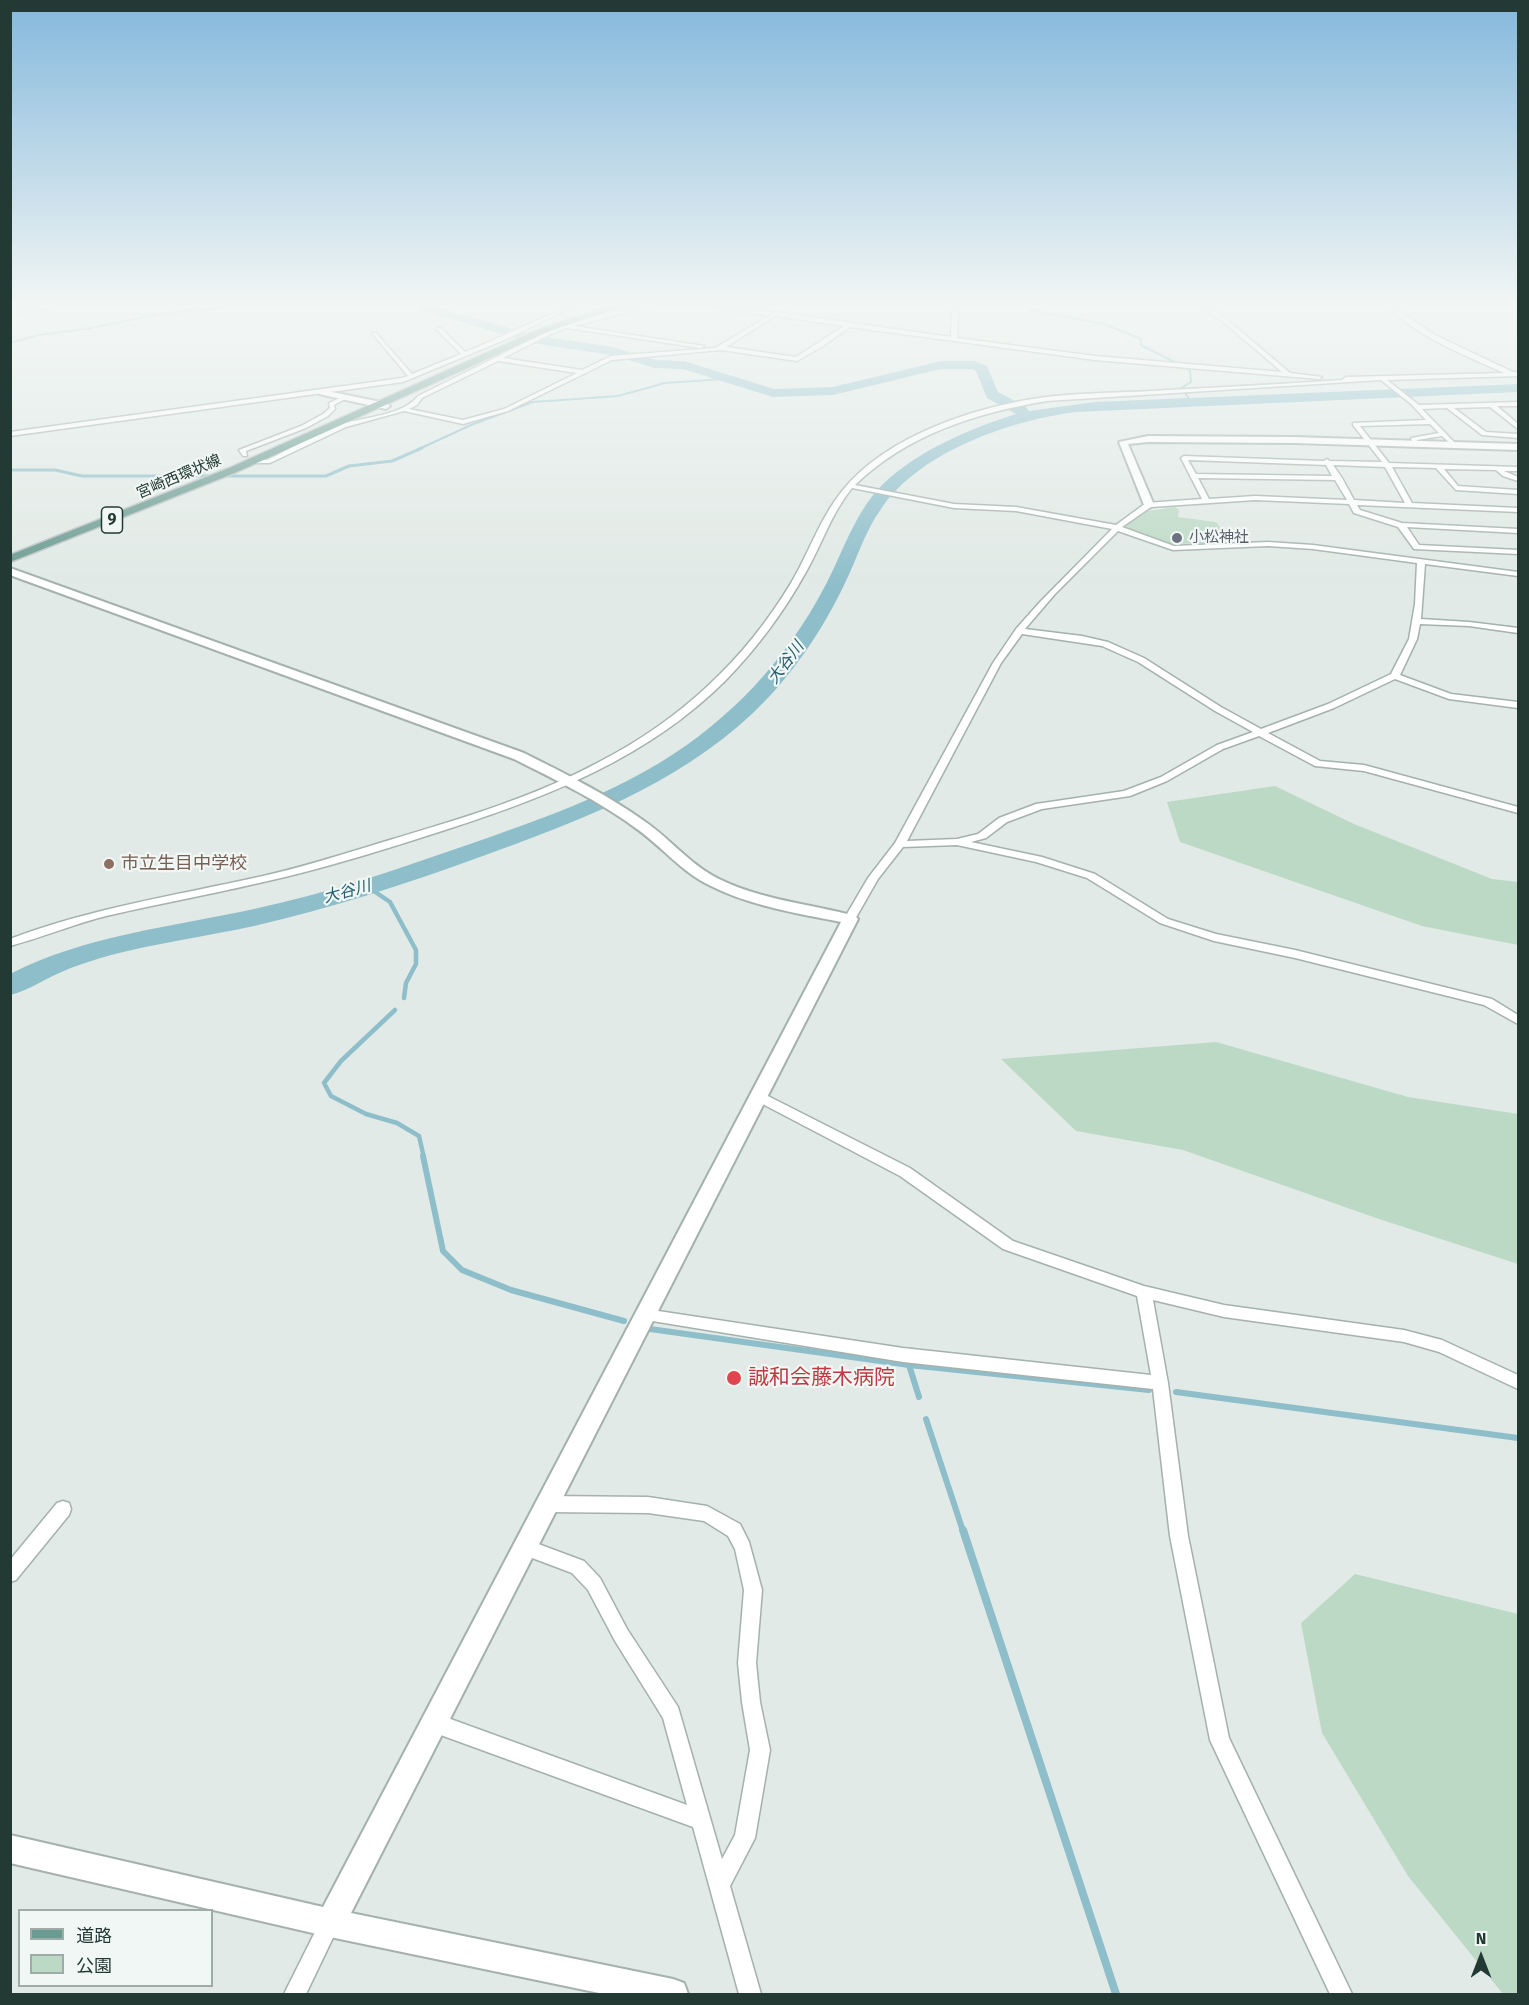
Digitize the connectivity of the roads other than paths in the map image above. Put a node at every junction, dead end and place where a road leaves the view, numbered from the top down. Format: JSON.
{"nodes":[{"id":1,"x":272,"y":399,"type":"edge"},
{"id":2,"x":343,"y":399,"type":"edge"},
{"id":3,"x":353,"y":399,"type":"edge"},
{"id":4,"x":389,"y":399,"type":"edge"},
{"id":5,"x":419,"y":399,"type":"edge"},
{"id":6,"x":529,"y":399,"type":"edge"},
{"id":7,"x":1060,"y":399,"type":"edge"},
{"id":8,"x":1408,"y":399,"type":"edge"},
{"id":9,"x":378,"y":404,"type":"junction"},
{"id":10,"x":1518,"y":404,"type":"edge"},
{"id":11,"x":1415,"y":405,"type":"junction"},
{"id":12,"x":1492,"y":405,"type":"junction"},
{"id":13,"x":1449,"y":407,"type":"junction"},
{"id":14,"x":403,"y":410,"type":"junction"},
{"id":15,"x":1431,"y":422,"type":"junction"},
{"id":16,"x":1518,"y":427,"type":"edge"},
{"id":17,"x":10,"y":434,"type":"edge"},
{"id":18,"x":1444,"y":434,"type":"junction"},
{"id":19,"x":1518,"y":436,"type":"edge"},
{"id":20,"x":1369,"y":442,"type":"junction"},
{"id":21,"x":1415,"y":443,"type":"junction"},
{"id":22,"x":1454,"y":444,"type":"junction"},
{"id":23,"x":1518,"y":447,"type":"edge"},
{"id":24,"x":249,"y":458,"type":"junction"},
{"id":25,"x":1327,"y":461,"type":"junction"},
{"id":26,"x":1386,"y":463,"type":"junction"},
{"id":27,"x":1437,"y":465,"type":"junction"},
{"id":28,"x":1498,"y":468,"type":"junction"},
{"id":29,"x":1518,"y":469,"type":"edge"},
{"id":30,"x":209,"y":475,"type":"junction"},
{"id":31,"x":1194,"y":476,"type":"junction"},
{"id":32,"x":1339,"y":478,"type":"junction"},
{"id":33,"x":1518,"y":479,"type":"edge"},
{"id":34,"x":852,"y":486,"type":"junction"},
{"id":35,"x":1518,"y":492,"type":"edge"},
{"id":36,"x":1206,"y":500,"type":"junction"},
{"id":37,"x":1351,"y":501,"type":"junction"},
{"id":38,"x":1409,"y":504,"type":"junction"},
{"id":39,"x":1149,"y":505,"type":"junction"},
{"id":40,"x":1518,"y":510,"type":"edge"},
{"id":41,"x":1401,"y":525,"type":"junction"},
{"id":42,"x":1114,"y":527,"type":"junction"},
{"id":43,"x":1517,"y":533,"type":"edge"},
{"id":44,"x":10,"y":552,"type":"edge"},
{"id":45,"x":1518,"y":552,"type":"edge"},
{"id":46,"x":10,"y":559,"type":"edge"},
{"id":47,"x":1421,"y":560,"type":"junction"},
{"id":48,"x":10,"y":571,"type":"edge"},
{"id":49,"x":1518,"y":574,"type":"edge"},
{"id":50,"x":1416,"y":621,"type":"junction"},
{"id":51,"x":1518,"y":631,"type":"edge"},
{"id":52,"x":1019,"y":632,"type":"junction"},
{"id":53,"x":1395,"y":676,"type":"junction"},
{"id":54,"x":1518,"y":705,"type":"edge"},
{"id":55,"x":1262,"y":731,"type":"junction"},
{"id":56,"x":572,"y":783,"type":"junction"},
{"id":57,"x":1518,"y":810,"type":"edge"},
{"id":58,"x":957,"y":842,"type":"junction"},
{"id":59,"x":900,"y":844,"type":"junction"},
{"id":60,"x":850,"y":919,"type":"junction"},
{"id":61,"x":10,"y":943,"type":"edge"},
{"id":62,"x":1518,"y":1020,"type":"edge"},
{"id":63,"x":758,"y":1096,"type":"junction"},
{"id":64,"x":1144,"y":1292,"type":"junction"},
{"id":65,"x":645,"y":1315,"type":"junction"},
{"id":66,"x":1518,"y":1382,"type":"edge"},
{"id":67,"x":1160,"y":1383,"type":"junction"},
{"id":68,"x":546,"y":1504,"type":"junction"},
{"id":69,"x":63,"y":1509,"type":"dead end"},
{"id":70,"x":525,"y":1547,"type":"junction"},
{"id":71,"x":10,"y":1574,"type":"edge"},
{"id":72,"x":434,"y":1723,"type":"junction"},
{"id":73,"x":700,"y":1820,"type":"junction"},
{"id":74,"x":10,"y":1849,"type":"edge"},
{"id":75,"x":718,"y":1885,"type":"junction"},
{"id":76,"x":330,"y":1923,"type":"junction"},
{"id":77,"x":295,"y":1995,"type":"edge"},
{"id":78,"x":673,"y":1995,"type":"edge"},
{"id":79,"x":750,"y":1995,"type":"edge"},
{"id":80,"x":1341,"y":1995,"type":"edge"}],
"edges":[{"from":1,"to":17,"type":"street"},
{"from":2,"to":24,"type":"street"},
{"from":3,"to":9,"type":"street"},
{"from":4,"to":9,"type":"main road","name":"宮崎西環状線","number":"9"},
{"from":5,"to":14,"type":"street"},
{"from":6,"to":14,"type":"street"},
{"from":7,"to":34,"type":"street"},
{"from":8,"to":11,"type":"street"},
{"from":9,"to":14,"type":"street"},
{"from":9,"to":24,"type":"main road","name":"宮崎西環状線","number":"9"},
{"from":10,"to":12,"type":"street"},
{"from":11,"to":13,"type":"street"},
{"from":11,"to":15,"type":"street"},
{"from":12,"to":13,"type":"street"},
{"from":12,"to":16,"type":"street"},
{"from":13,"to":19,"type":"street"},
{"from":14,"to":24,"type":"street"},
{"from":15,"to":18,"type":"street"},
{"from":15,"to":20,"type":"street"},
{"from":18,"to":21,"type":"street"},
{"from":18,"to":22,"type":"street"},
{"from":20,"to":21,"type":"street"},
{"from":20,"to":26,"type":"street"},
{"from":20,"to":39,"type":"street"},
{"from":21,"to":22,"type":"street"},
{"from":22,"to":23,"type":"street"},
{"from":24,"to":30,"type":"main road","name":"宮崎西環状線","number":"9"},
{"from":24,"to":30,"type":"main road","name":"宮崎西環状線","number":"9"},
{"from":25,"to":26,"type":"street"},
{"from":25,"to":31,"type":"street"},
{"from":25,"to":32,"type":"street"},
{"from":26,"to":27,"type":"street"},
{"from":26,"to":38,"type":"street"},
{"from":27,"to":28,"type":"street"},
{"from":27,"to":35,"type":"street"},
{"from":28,"to":29,"type":"street"},
{"from":28,"to":33,"type":"street"},
{"from":30,"to":44,"type":"main road","name":"宮崎西環状線","number":"9"},
{"from":30,"to":46,"type":"main road","name":"宮崎西環状線","number":"9"},
{"from":31,"to":32,"type":"street"},
{"from":31,"to":36,"type":"street"},
{"from":32,"to":37,"type":"street"},
{"from":34,"to":42,"type":"street"},
{"from":34,"to":56,"type":"street"},
{"from":36,"to":37,"type":"street"},
{"from":36,"to":39,"type":"street"},
{"from":37,"to":38,"type":"street"},
{"from":37,"to":41,"type":"street"},
{"from":38,"to":40,"type":"street"},
{"from":39,"to":42,"type":"street"},
{"from":41,"to":43,"type":"street"},
{"from":41,"to":45,"type":"street"},
{"from":42,"to":47,"type":"street"},
{"from":42,"to":52,"type":"street"},
{"from":47,"to":49,"type":"street"},
{"from":47,"to":50,"type":"street"},
{"from":48,"to":56,"type":"street"},
{"from":50,"to":51,"type":"street"},
{"from":50,"to":53,"type":"street"},
{"from":52,"to":55,"type":"street"},
{"from":52,"to":59,"type":"street"},
{"from":53,"to":54,"type":"street"},
{"from":53,"to":55,"type":"street"},
{"from":55,"to":57,"type":"street"},
{"from":55,"to":58,"type":"street"},
{"from":56,"to":60,"type":"street"},
{"from":56,"to":61,"type":"street"},
{"from":58,"to":59,"type":"street"},
{"from":58,"to":62,"type":"street"},
{"from":59,"to":60,"type":"street"},
{"from":60,"to":63,"type":"street"},
{"from":63,"to":64,"type":"street"},
{"from":63,"to":65,"type":"street"},
{"from":64,"to":66,"type":"street"},
{"from":64,"to":67,"type":"street"},
{"from":65,"to":67,"type":"street"},
{"from":65,"to":68,"type":"street"},
{"from":67,"to":80,"type":"street"},
{"from":68,"to":70,"type":"street"},
{"from":68,"to":75,"type":"street"},
{"from":69,"to":71,"type":"street"},
{"from":70,"to":72,"type":"street"},
{"from":70,"to":73,"type":"street"},
{"from":72,"to":73,"type":"street"},
{"from":72,"to":76,"type":"street"},
{"from":73,"to":75,"type":"street"},
{"from":74,"to":76,"type":"street"},
{"from":75,"to":79,"type":"street"},
{"from":76,"to":77,"type":"street"},
{"from":76,"to":78,"type":"street"}]}
